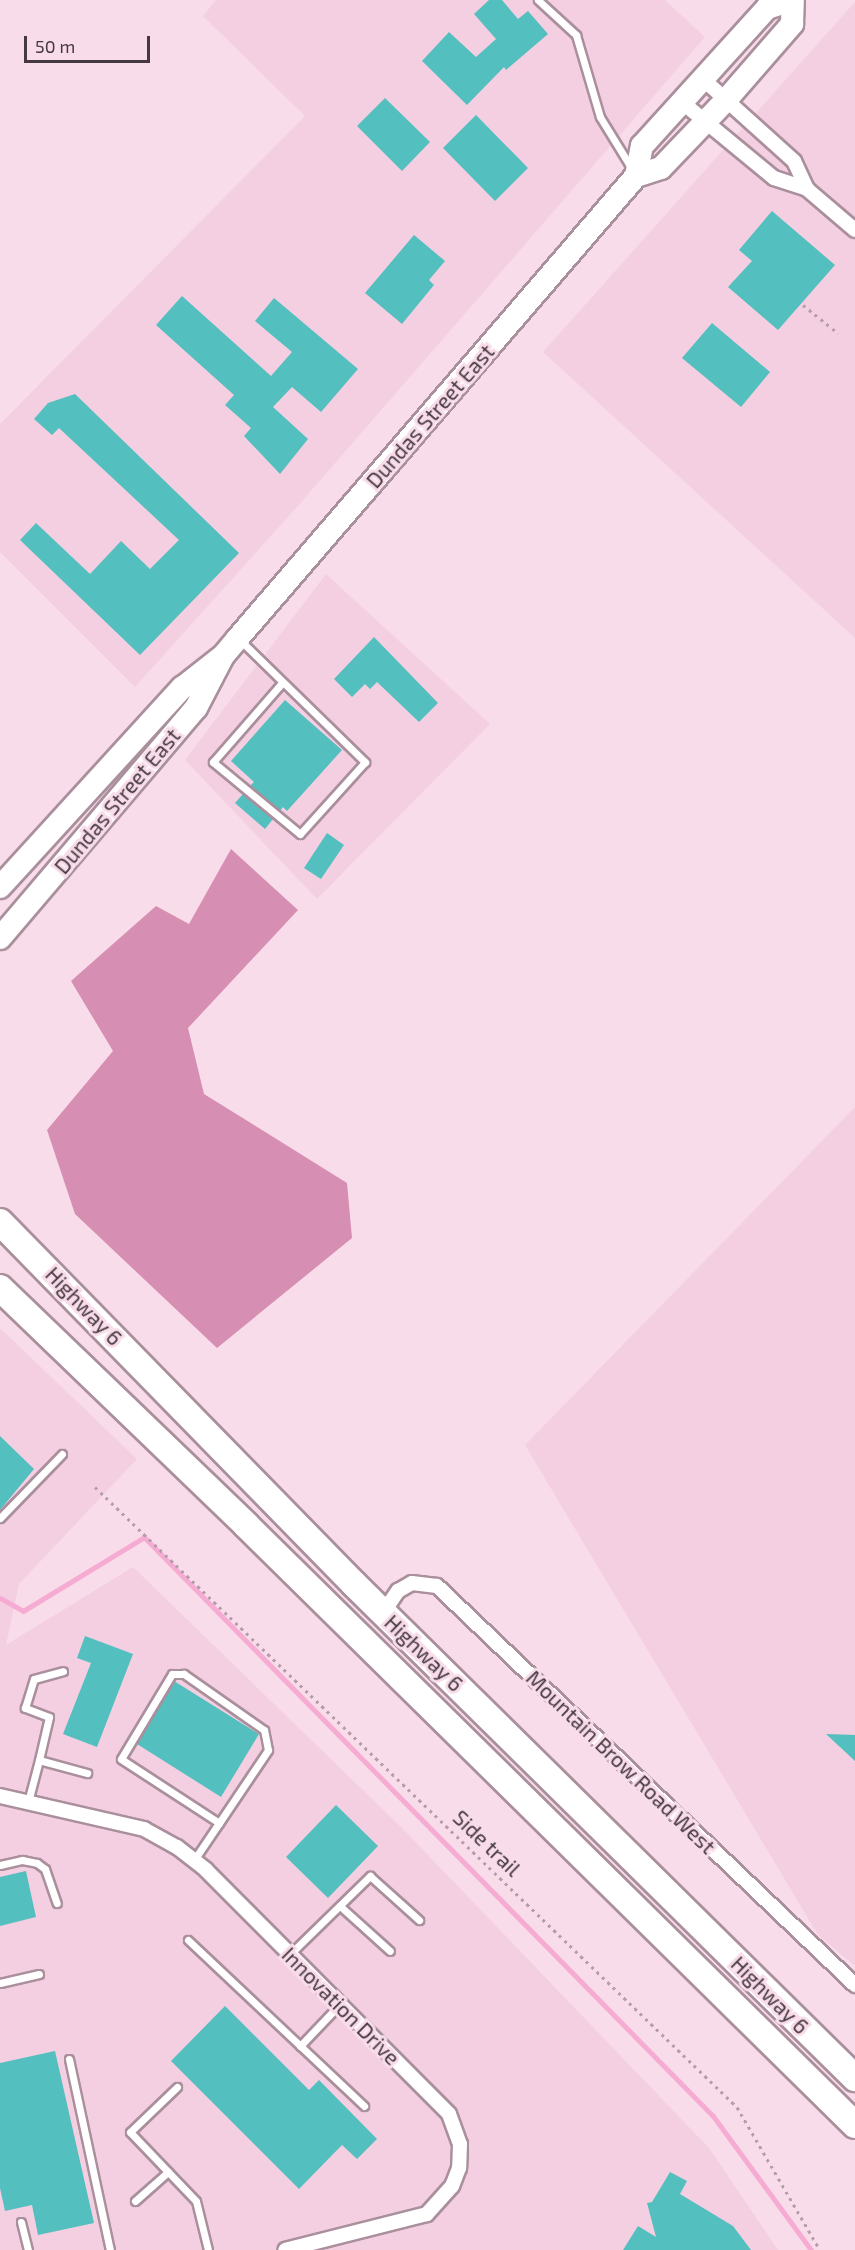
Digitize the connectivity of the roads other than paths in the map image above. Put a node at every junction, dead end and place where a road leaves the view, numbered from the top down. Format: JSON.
{"nodes":[{"id":1,"x":538,"y":0,"type":"edge"},
{"id":2,"x":793,"y":0,"type":"edge"},
{"id":3,"x":704,"y":80,"type":"junction"},
{"id":4,"x":726,"y":99,"type":"junction"},
{"id":5,"x":683,"y":104,"type":"junction"},
{"id":6,"x":706,"y":122,"type":"junction"},
{"id":7,"x":636,"y":176,"type":"junction"},
{"id":8,"x":807,"y":189,"type":"junction"},
{"id":9,"x":855,"y":230,"type":"edge"},
{"id":10,"x":238,"y":638,"type":"junction"},
{"id":11,"x":223,"y":656,"type":"junction"},
{"id":12,"x":282,"y":683,"type":"junction"},
{"id":13,"x":0,"y":887,"type":"edge"},
{"id":14,"x":0,"y":938,"type":"edge"},
{"id":15,"x":0,"y":1222,"type":"edge"},
{"id":16,"x":0,"y":1288,"type":"edge"},
{"id":17,"x":62,"y":1454,"type":"dead end"},
{"id":18,"x":0,"y":1518,"type":"edge"},
{"id":19,"x":342,"y":1596,"type":"junction"},
{"id":20,"x":383,"y":1613,"type":"junction"},
{"id":21,"x":63,"y":1671,"type":"dead end"},
{"id":22,"x":39,"y":1760,"type":"junction"},
{"id":23,"x":87,"y":1773,"type":"dead end"},
{"id":24,"x":0,"y":1796,"type":"edge"},
{"id":25,"x":28,"y":1802,"type":"junction"},
{"id":26,"x":219,"y":1823,"type":"junction"},
{"id":27,"x":194,"y":1860,"type":"junction"},
{"id":28,"x":0,"y":1865,"type":"edge"},
{"id":29,"x":57,"y":1903,"type":"dead end"},
{"id":30,"x":340,"y":1906,"type":"junction"},
{"id":31,"x":418,"y":1920,"type":"dead end"},
{"id":32,"x":188,"y":1940,"type":"dead end"},
{"id":33,"x":390,"y":1951,"type":"dead end"},
{"id":34,"x":290,"y":1954,"type":"junction"},
{"id":35,"x":39,"y":1974,"type":"dead end"},
{"id":36,"x":0,"y":1983,"type":"edge"},
{"id":37,"x":855,"y":1985,"type":"edge"},
{"id":38,"x":340,"y":2004,"type":"junction"},
{"id":39,"x":300,"y":2046,"type":"junction"},
{"id":40,"x":69,"y":2059,"type":"dead end"},
{"id":41,"x":855,"y":2078,"type":"edge"},
{"id":42,"x":177,"y":2087,"type":"dead end"},
{"id":43,"x":364,"y":2106,"type":"dead end"},
{"id":44,"x":855,"y":2125,"type":"edge"},
{"id":45,"x":168,"y":2172,"type":"junction"},
{"id":46,"x":135,"y":2201,"type":"dead end"},
{"id":47,"x":21,"y":2222,"type":"dead end"},
{"id":48,"x":27,"y":2250,"type":"edge"},
{"id":49,"x":110,"y":2250,"type":"edge"},
{"id":50,"x":208,"y":2250,"type":"edge"},
{"id":51,"x":286,"y":2250,"type":"edge"}],
"edges":[{"from":1,"to":7,"type":"lane"},
{"from":2,"to":3,"type":"main road","name":"Dundas Street East"},
{"from":2,"to":4,"type":"main road","name":"Dundas Street East"},
{"from":3,"to":4,"type":"street"},
{"from":3,"to":5,"type":"main road","name":"Dundas Street East"},
{"from":4,"to":6,"type":"main road","name":"Dundas Street East"},
{"from":4,"to":8,"type":"street"},
{"from":5,"to":6,"type":"street"},
{"from":5,"to":7,"type":"main road","name":"Dundas Street East"},
{"from":6,"to":7,"type":"main road","name":"Dundas Street East"},
{"from":6,"to":8,"type":"street"},
{"from":7,"to":10,"type":"main road","name":"Dundas Street East"},
{"from":8,"to":9,"type":"street"},
{"from":10,"to":11,"type":"main road","name":"Dundas Street East"},
{"from":10,"to":12,"type":"lane"},
{"from":11,"to":13,"type":"main road","name":"Dundas Street East"},
{"from":11,"to":14,"type":"main road","name":"Dundas Street East"},
{"from":12,"to":12,"type":"lane"},
{"from":15,"to":19,"type":"highway","name":"Highway 6"},
{"from":16,"to":19,"type":"highway","name":"Highway 6"},
{"from":17,"to":18,"type":"lane"},
{"from":19,"to":20,"type":"highway","name":"Highway 6"},
{"from":19,"to":44,"type":"highway","name":"Highway 6"},
{"from":20,"to":37,"type":"street","name":"Mountain Brow Road West"},
{"from":20,"to":41,"type":"highway","name":"Highway 6"},
{"from":21,"to":22,"type":"lane"},
{"from":22,"to":23,"type":"lane"},
{"from":22,"to":25,"type":"lane"},
{"from":24,"to":25,"type":"street","name":"Innovation Drive"},
{"from":25,"to":27,"type":"street","name":"Innovation Drive"},
{"from":26,"to":26,"type":"lane"},
{"from":26,"to":27,"type":"lane"},
{"from":27,"to":34,"type":"street","name":"Innovation Drive"},
{"from":28,"to":29,"type":"lane"},
{"from":30,"to":31,"type":"lane"},
{"from":30,"to":33,"type":"lane"},
{"from":30,"to":34,"type":"lane"},
{"from":32,"to":39,"type":"lane"},
{"from":34,"to":38,"type":"street","name":"Innovation Drive"},
{"from":35,"to":36,"type":"lane"},
{"from":38,"to":39,"type":"lane"},
{"from":38,"to":51,"type":"street","name":"Innovation Drive"},
{"from":39,"to":43,"type":"lane"},
{"from":40,"to":49,"type":"lane"},
{"from":42,"to":45,"type":"lane"},
{"from":45,"to":46,"type":"lane"},
{"from":45,"to":50,"type":"lane"},
{"from":47,"to":48,"type":"lane"}]}
